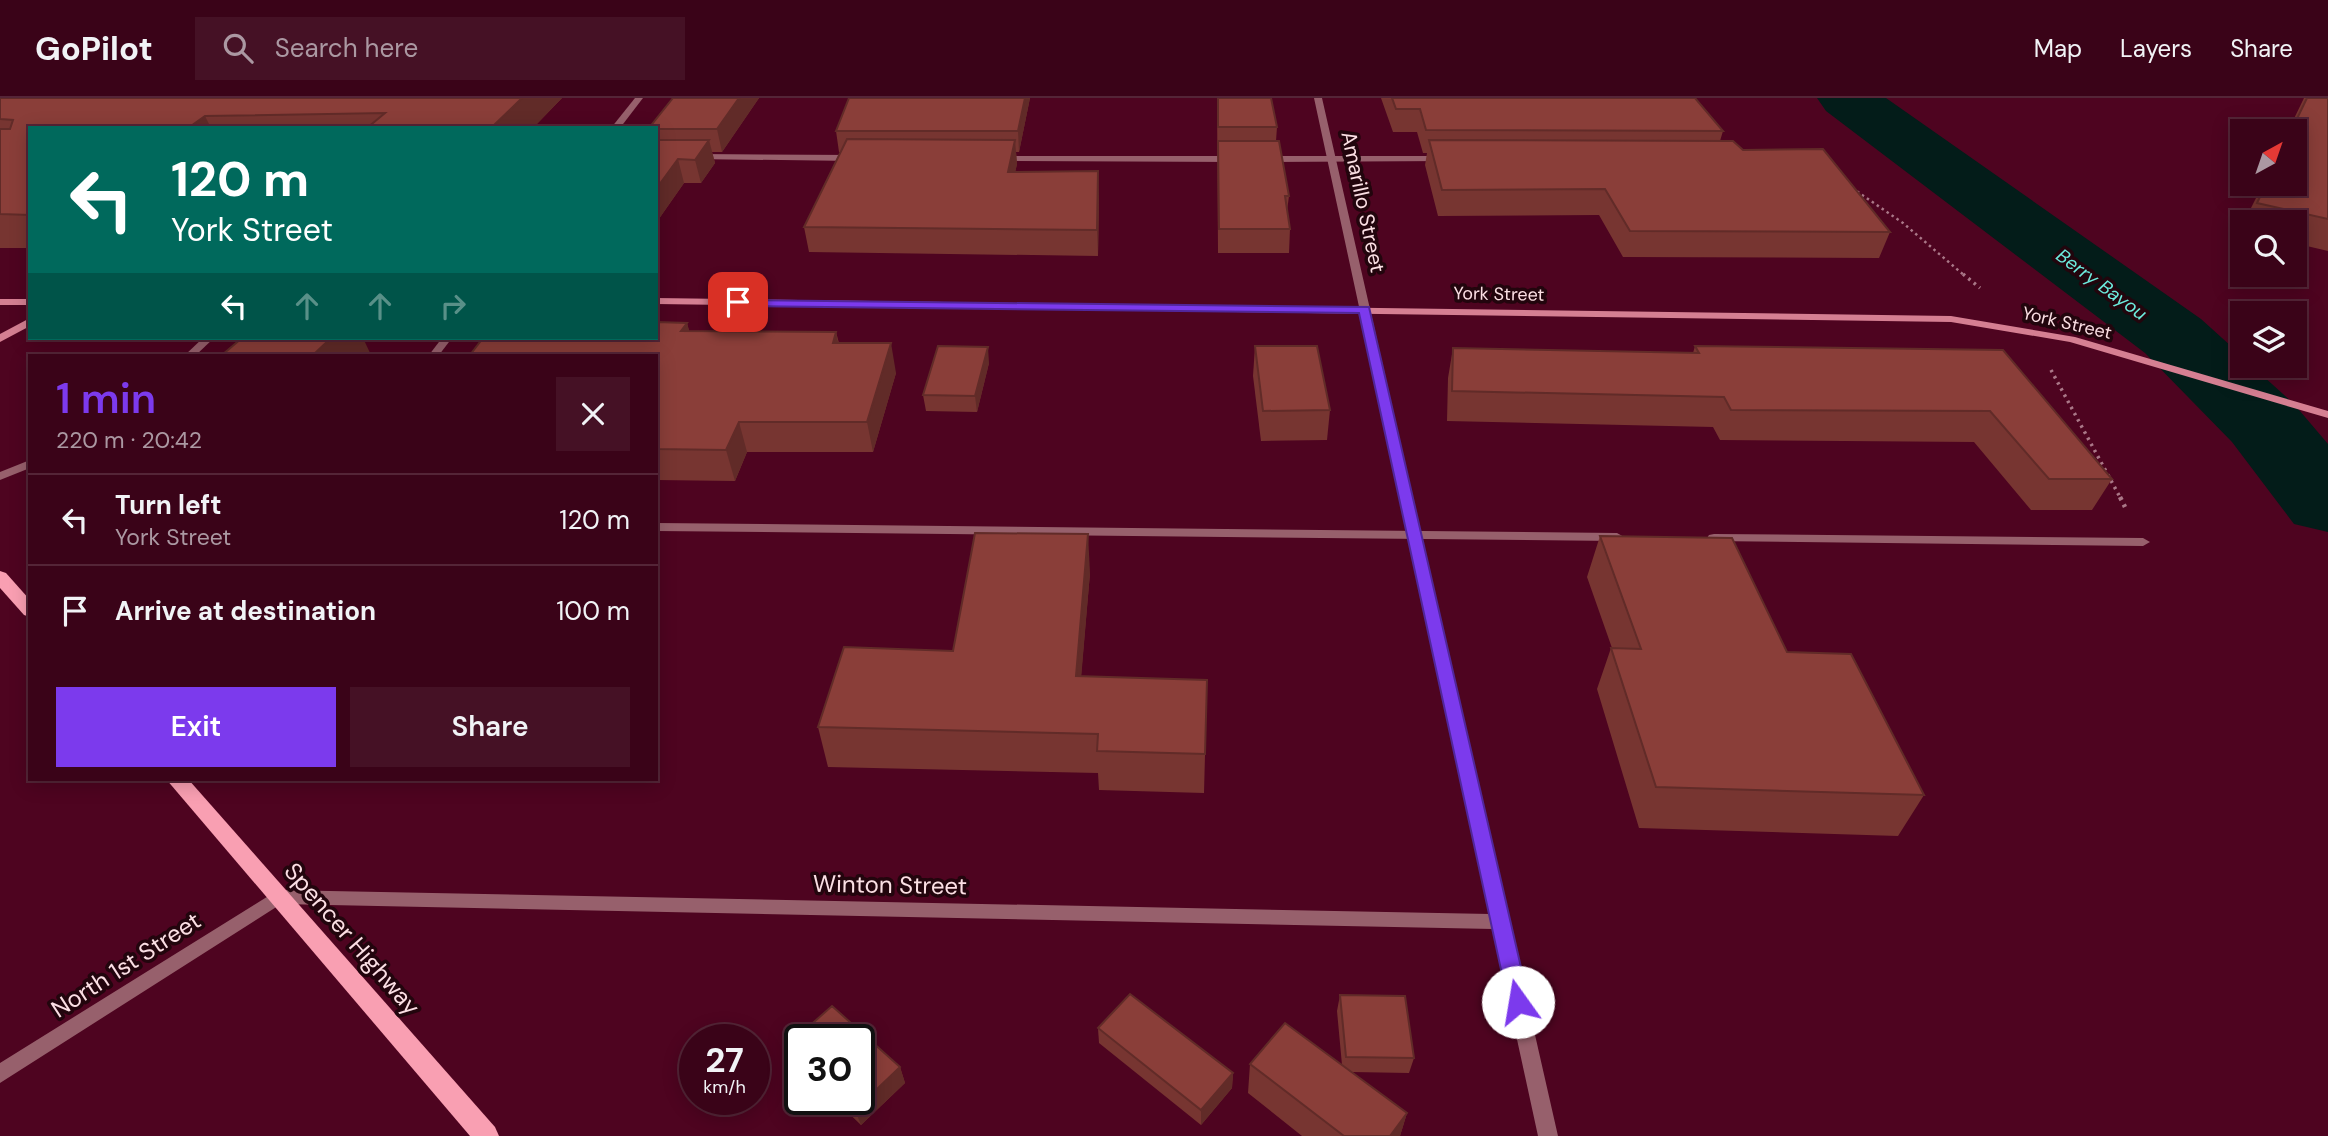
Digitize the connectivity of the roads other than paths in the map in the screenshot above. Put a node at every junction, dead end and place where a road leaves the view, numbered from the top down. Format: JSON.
{"nodes":[{"id":1,"x":639,"y":98,"type":"edge"},
{"id":2,"x":1318,"y":98,"type":"edge"},
{"id":3,"x":617,"y":126,"type":"edge"},
{"id":4,"x":684,"y":157,"type":"edge"},
{"id":5,"x":863,"y":158,"type":"edge"},
{"id":6,"x":987,"y":158,"type":"edge"},
{"id":7,"x":1332,"y":159,"type":"junction"},
{"id":8,"x":1455,"y":159,"type":"edge"},
{"id":9,"x":658,"y":301,"type":"edge"},
{"id":10,"x":0,"y":302,"type":"edge"},
{"id":11,"x":28,"y":302,"type":"edge"},
{"id":12,"x":1365,"y":309,"type":"junction"},
{"id":13,"x":28,"y":322,"type":"edge"},
{"id":14,"x":0,"y":339,"type":"edge"},
{"id":15,"x":207,"y":340,"type":"edge"},
{"id":16,"x":445,"y":340,"type":"edge"},
{"id":17,"x":191,"y":354,"type":"edge"},
{"id":18,"x":435,"y":354,"type":"edge"},
{"id":19,"x":2328,"y":415,"type":"edge"},
{"id":20,"x":28,"y":465,"type":"edge"},
{"id":21,"x":0,"y":476,"type":"edge"},
{"id":22,"x":658,"y":527,"type":"edge"},
{"id":23,"x":1415,"y":535,"type":"junction"},
{"id":24,"x":1635,"y":537,"type":"edge"},
{"id":25,"x":1703,"y":537,"type":"edge"},
{"id":26,"x":2143,"y":542,"type":"road end"},
{"id":27,"x":0,"y":576,"type":"edge"},
{"id":28,"x":28,"y":609,"type":"edge"},
{"id":29,"x":178,"y":781,"type":"edge"},
{"id":30,"x":278,"y":897,"type":"junction"},
{"id":31,"x":1501,"y":922,"type":"junction"},
{"id":32,"x":0,"y":1074,"type":"edge"},
{"id":33,"x":486,"y":1136,"type":"edge"},
{"id":34,"x":1548,"y":1136,"type":"edge"}],
"edges":[{"from":1,"to":3,"type":"street"},
{"from":2,"to":7,"type":"street","name":"Amarillo Street"},
{"from":4,"to":5,"type":"street"},
{"from":6,"to":7,"type":"street"},
{"from":7,"to":8,"type":"street"},
{"from":7,"to":12,"type":"street","name":"Amarillo Street"},
{"from":9,"to":12,"type":"street","name":"York Street"},
{"from":10,"to":11,"type":"street"},
{"from":12,"to":19,"type":"street","name":"York Street"},
{"from":12,"to":23,"type":"street","name":"Amarillo Street"},
{"from":13,"to":14,"type":"street"},
{"from":15,"to":17,"type":"street"},
{"from":16,"to":18,"type":"street"},
{"from":20,"to":21,"type":"street"},
{"from":22,"to":23,"type":"street"},
{"from":23,"to":24,"type":"street"},
{"from":23,"to":31,"type":"street","name":"Amarillo Street"},
{"from":25,"to":26,"type":"street"},
{"from":27,"to":28,"type":"main road"},
{"from":29,"to":30,"type":"main road","name":"Spencer Highway"},
{"from":30,"to":31,"type":"street","name":"Winton Street"},
{"from":30,"to":32,"type":"street","name":"North 1st Street"},
{"from":30,"to":33,"type":"main road","name":"Spencer Highway"},
{"from":31,"to":34,"type":"street","name":"Amarillo Street"}]}
